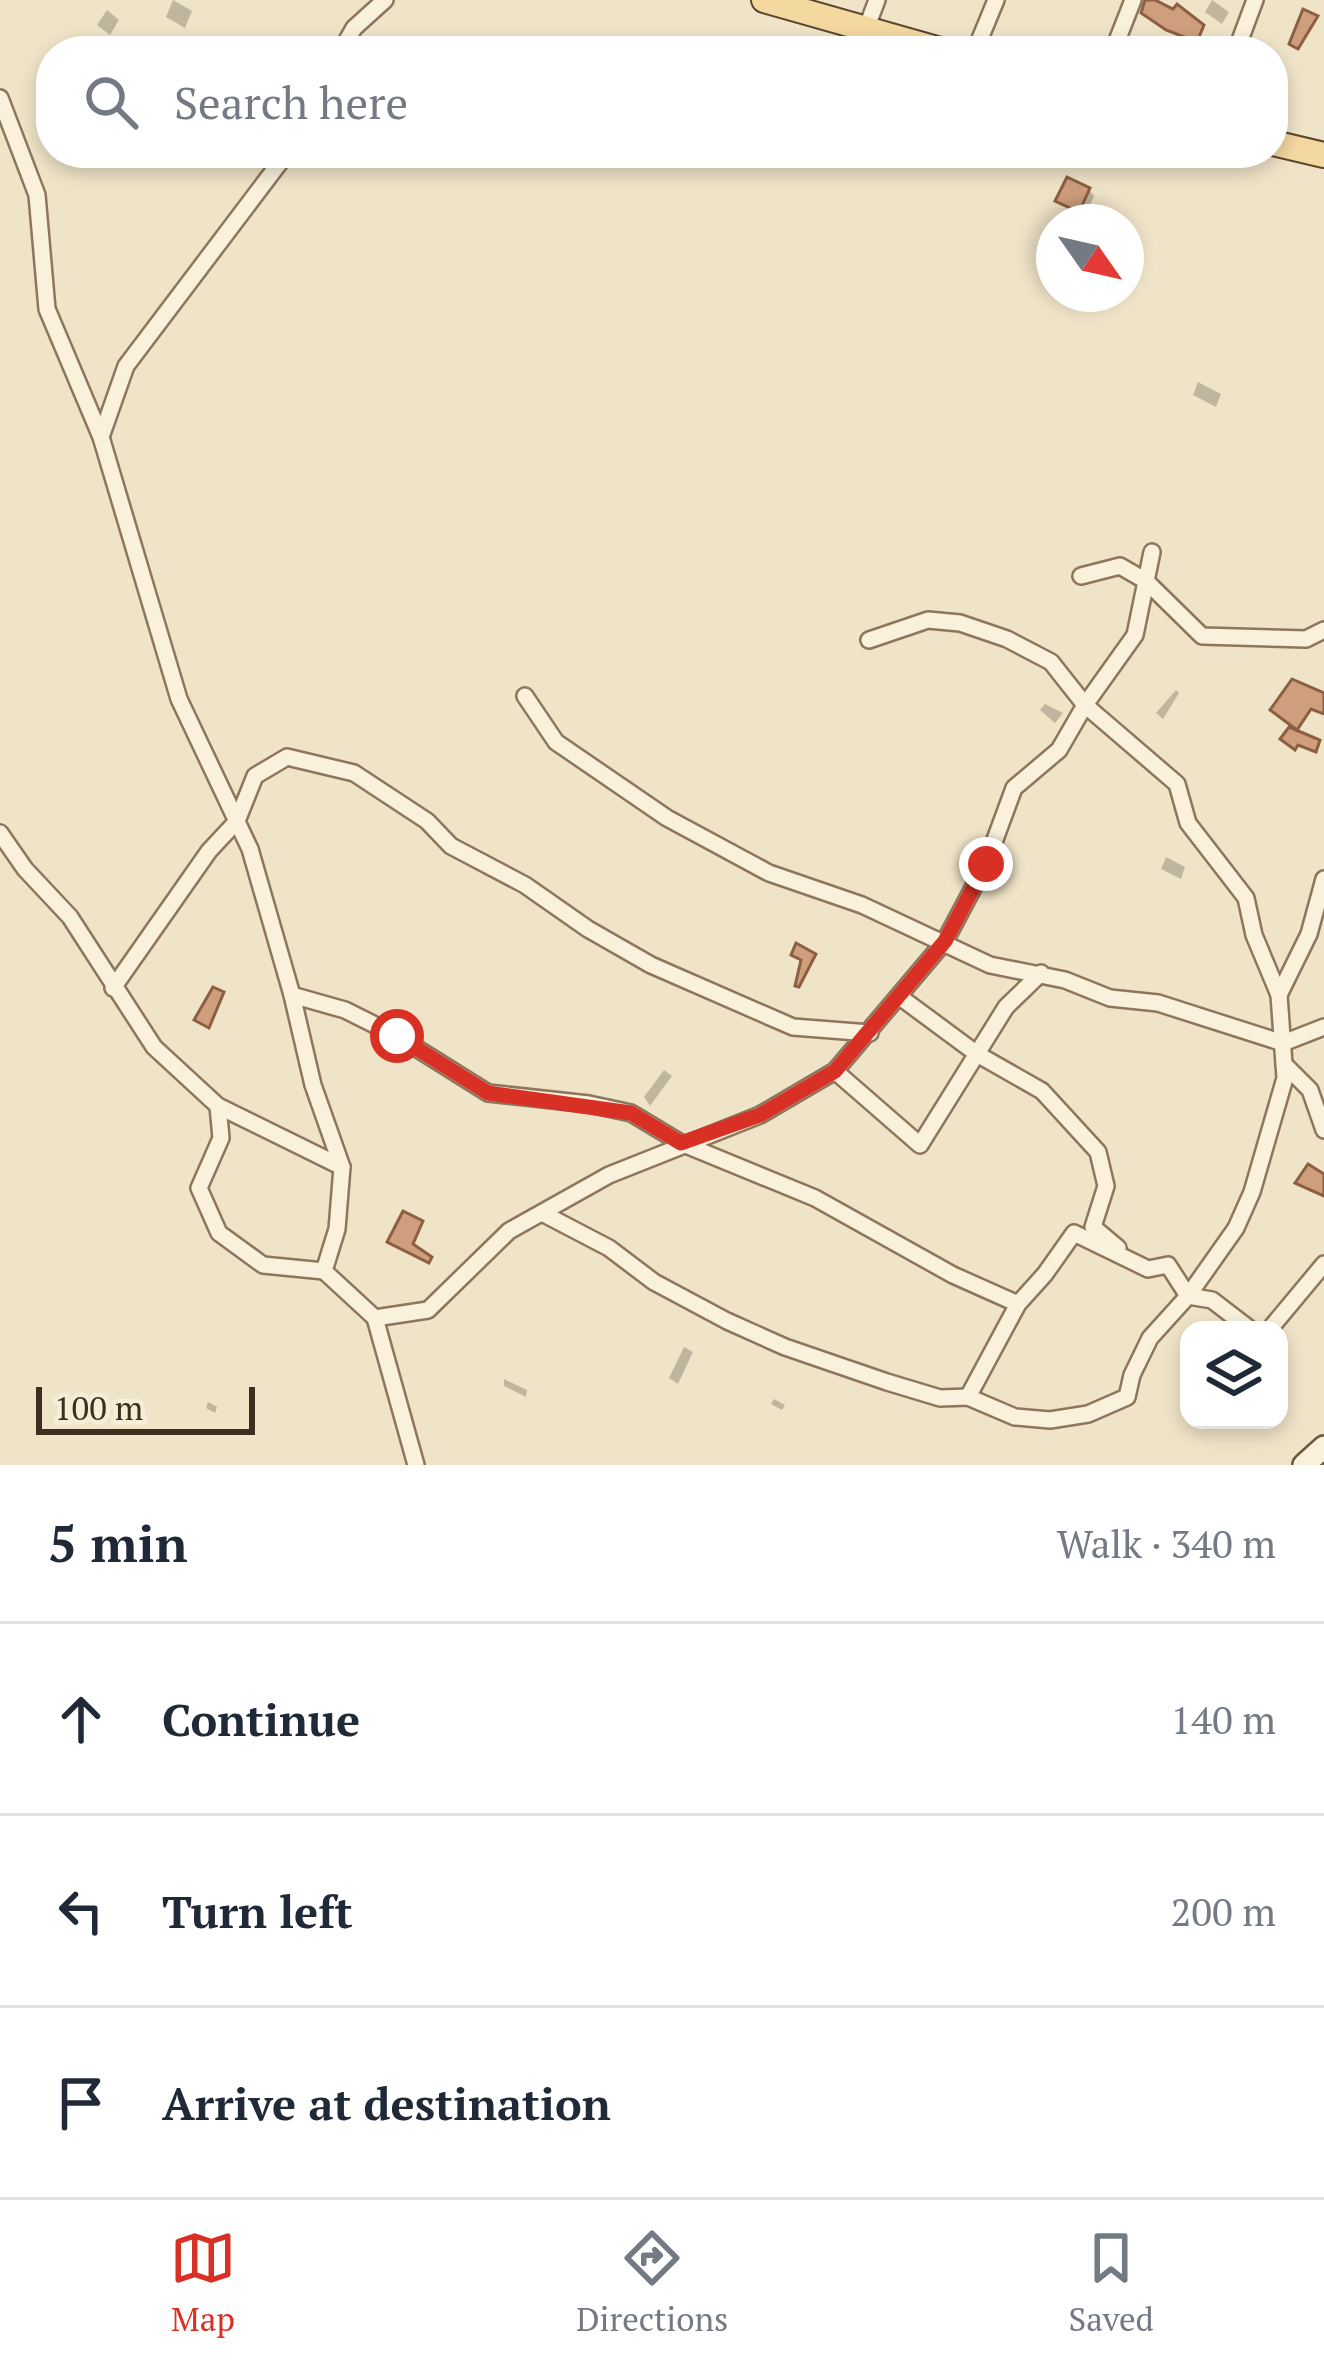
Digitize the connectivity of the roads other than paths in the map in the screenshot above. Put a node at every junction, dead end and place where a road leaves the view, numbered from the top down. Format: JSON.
{"nodes":[{"id":1,"x":385,"y":0,"type":"edge"},
{"id":2,"x":764,"y":0,"type":"edge"},
{"id":3,"x":877,"y":0,"type":"edge"},
{"id":4,"x":996,"y":0,"type":"edge"},
{"id":5,"x":1133,"y":0,"type":"edge"},
{"id":6,"x":1255,"y":0,"type":"edge"},
{"id":7,"x":866,"y":28,"type":"junction"},
{"id":8,"x":349,"y":36,"type":"edge"},
{"id":9,"x":893,"y":36,"type":"edge"},
{"id":10,"x":981,"y":36,"type":"edge"},
{"id":11,"x":1119,"y":36,"type":"edge"},
{"id":12,"x":1242,"y":36,"type":"edge"},
{"id":13,"x":0,"y":98,"type":"edge"},
{"id":14,"x":1288,"y":146,"type":"edge"},
{"id":15,"x":1324,"y":154,"type":"edge"},
{"id":16,"x":276,"y":168,"type":"edge"},
{"id":17,"x":101,"y":436,"type":"junction"},
{"id":18,"x":1152,"y":552,"type":"dead end"},
{"id":19,"x":1081,"y":576,"type":"dead end"},
{"id":20,"x":1146,"y":581,"type":"junction"},
{"id":21,"x":1324,"y":630,"type":"edge"},
{"id":22,"x":869,"y":640,"type":"dead end"},
{"id":23,"x":525,"y":696,"type":"dead end"},
{"id":24,"x":1085,"y":705,"type":"junction"},
{"id":25,"x":236,"y":821,"type":"junction"},
{"id":26,"x":0,"y":833,"type":"edge"},
{"id":27,"x":1324,"y":879,"type":"edge"},
{"id":28,"x":945,"y":941,"type":"junction"},
{"id":29,"x":1041,"y":973,"type":"junction"},
{"id":30,"x":113,"y":988,"type":"junction"},
{"id":31,"x":292,"y":995,"type":"junction"},
{"id":32,"x":1279,"y":995,"type":"junction"},
{"id":33,"x":900,"y":998,"type":"junction"},
{"id":34,"x":1324,"y":1027,"type":"edge"},
{"id":35,"x":870,"y":1033,"type":"junction"},
{"id":36,"x":1283,"y":1043,"type":"junction"},
{"id":37,"x":977,"y":1054,"type":"junction"},
{"id":38,"x":1284,"y":1064,"type":"junction"},
{"id":39,"x":835,"y":1071,"type":"junction"},
{"id":40,"x":218,"y":1106,"type":"junction"},
{"id":41,"x":1324,"y":1130,"type":"edge"},
{"id":42,"x":681,"y":1143,"type":"junction"},
{"id":43,"x":342,"y":1167,"type":"junction"},
{"id":44,"x":542,"y":1213,"type":"junction"},
{"id":45,"x":1324,"y":1264,"type":"edge"},
{"id":46,"x":1148,"y":1270,"type":"junction"},
{"id":47,"x":324,"y":1271,"type":"junction"},
{"id":48,"x":1188,"y":1296,"type":"junction"},
{"id":49,"x":1018,"y":1304,"type":"junction"},
{"id":50,"x":375,"y":1318,"type":"junction"},
{"id":51,"x":1239,"y":1321,"type":"edge"},
{"id":52,"x":1276,"y":1321,"type":"edge"},
{"id":53,"x":968,"y":1397,"type":"junction"},
{"id":54,"x":1324,"y":1447,"type":"edge"},
{"id":55,"x":416,"y":1465,"type":"edge"},
{"id":56,"x":1304,"y":1465,"type":"edge"}],
"edges":[{"from":1,"to":8,"type":"street"},
{"from":2,"to":7,"type":"main road"},
{"from":3,"to":7,"type":"street"},
{"from":4,"to":10,"type":"street"},
{"from":5,"to":11,"type":"street"},
{"from":6,"to":12,"type":"street"},
{"from":7,"to":9,"type":"main road"},
{"from":13,"to":17,"type":"street"},
{"from":14,"to":15,"type":"main road"},
{"from":16,"to":17,"type":"street"},
{"from":17,"to":25,"type":"street"},
{"from":18,"to":20,"type":"street"},
{"from":19,"to":20,"type":"street"},
{"from":20,"to":21,"type":"street"},
{"from":20,"to":24,"type":"street"},
{"from":22,"to":24,"type":"street"},
{"from":23,"to":28,"type":"street"},
{"from":24,"to":28,"type":"street"},
{"from":24,"to":32,"type":"street"},
{"from":25,"to":30,"type":"street"},
{"from":25,"to":31,"type":"street"},
{"from":25,"to":35,"type":"street"},
{"from":26,"to":30,"type":"street"},
{"from":27,"to":32,"type":"street"},
{"from":28,"to":29,"type":"street"},
{"from":28,"to":33,"type":"street"},
{"from":29,"to":36,"type":"street"},
{"from":29,"to":37,"type":"street"},
{"from":30,"to":40,"type":"street"},
{"from":31,"to":42,"type":"street"},
{"from":31,"to":43,"type":"street"},
{"from":32,"to":36,"type":"street"},
{"from":33,"to":35,"type":"street"},
{"from":33,"to":37,"type":"street"},
{"from":34,"to":36,"type":"street"},
{"from":35,"to":39,"type":"street"},
{"from":36,"to":38,"type":"street"},
{"from":37,"to":39,"type":"street"},
{"from":37,"to":46,"type":"street"},
{"from":38,"to":41,"type":"street"},
{"from":38,"to":48,"type":"street"},
{"from":39,"to":42,"type":"street"},
{"from":40,"to":43,"type":"street"},
{"from":40,"to":47,"type":"street"},
{"from":42,"to":44,"type":"street"},
{"from":42,"to":49,"type":"street"},
{"from":43,"to":47,"type":"street"},
{"from":44,"to":50,"type":"street"},
{"from":44,"to":53,"type":"street"},
{"from":45,"to":52,"type":"street"},
{"from":46,"to":48,"type":"street"},
{"from":46,"to":49,"type":"street"},
{"from":47,"to":50,"type":"street"},
{"from":48,"to":51,"type":"street"},
{"from":48,"to":53,"type":"street"},
{"from":49,"to":53,"type":"street"},
{"from":50,"to":55,"type":"street"},
{"from":54,"to":56,"type":"street"}]}
